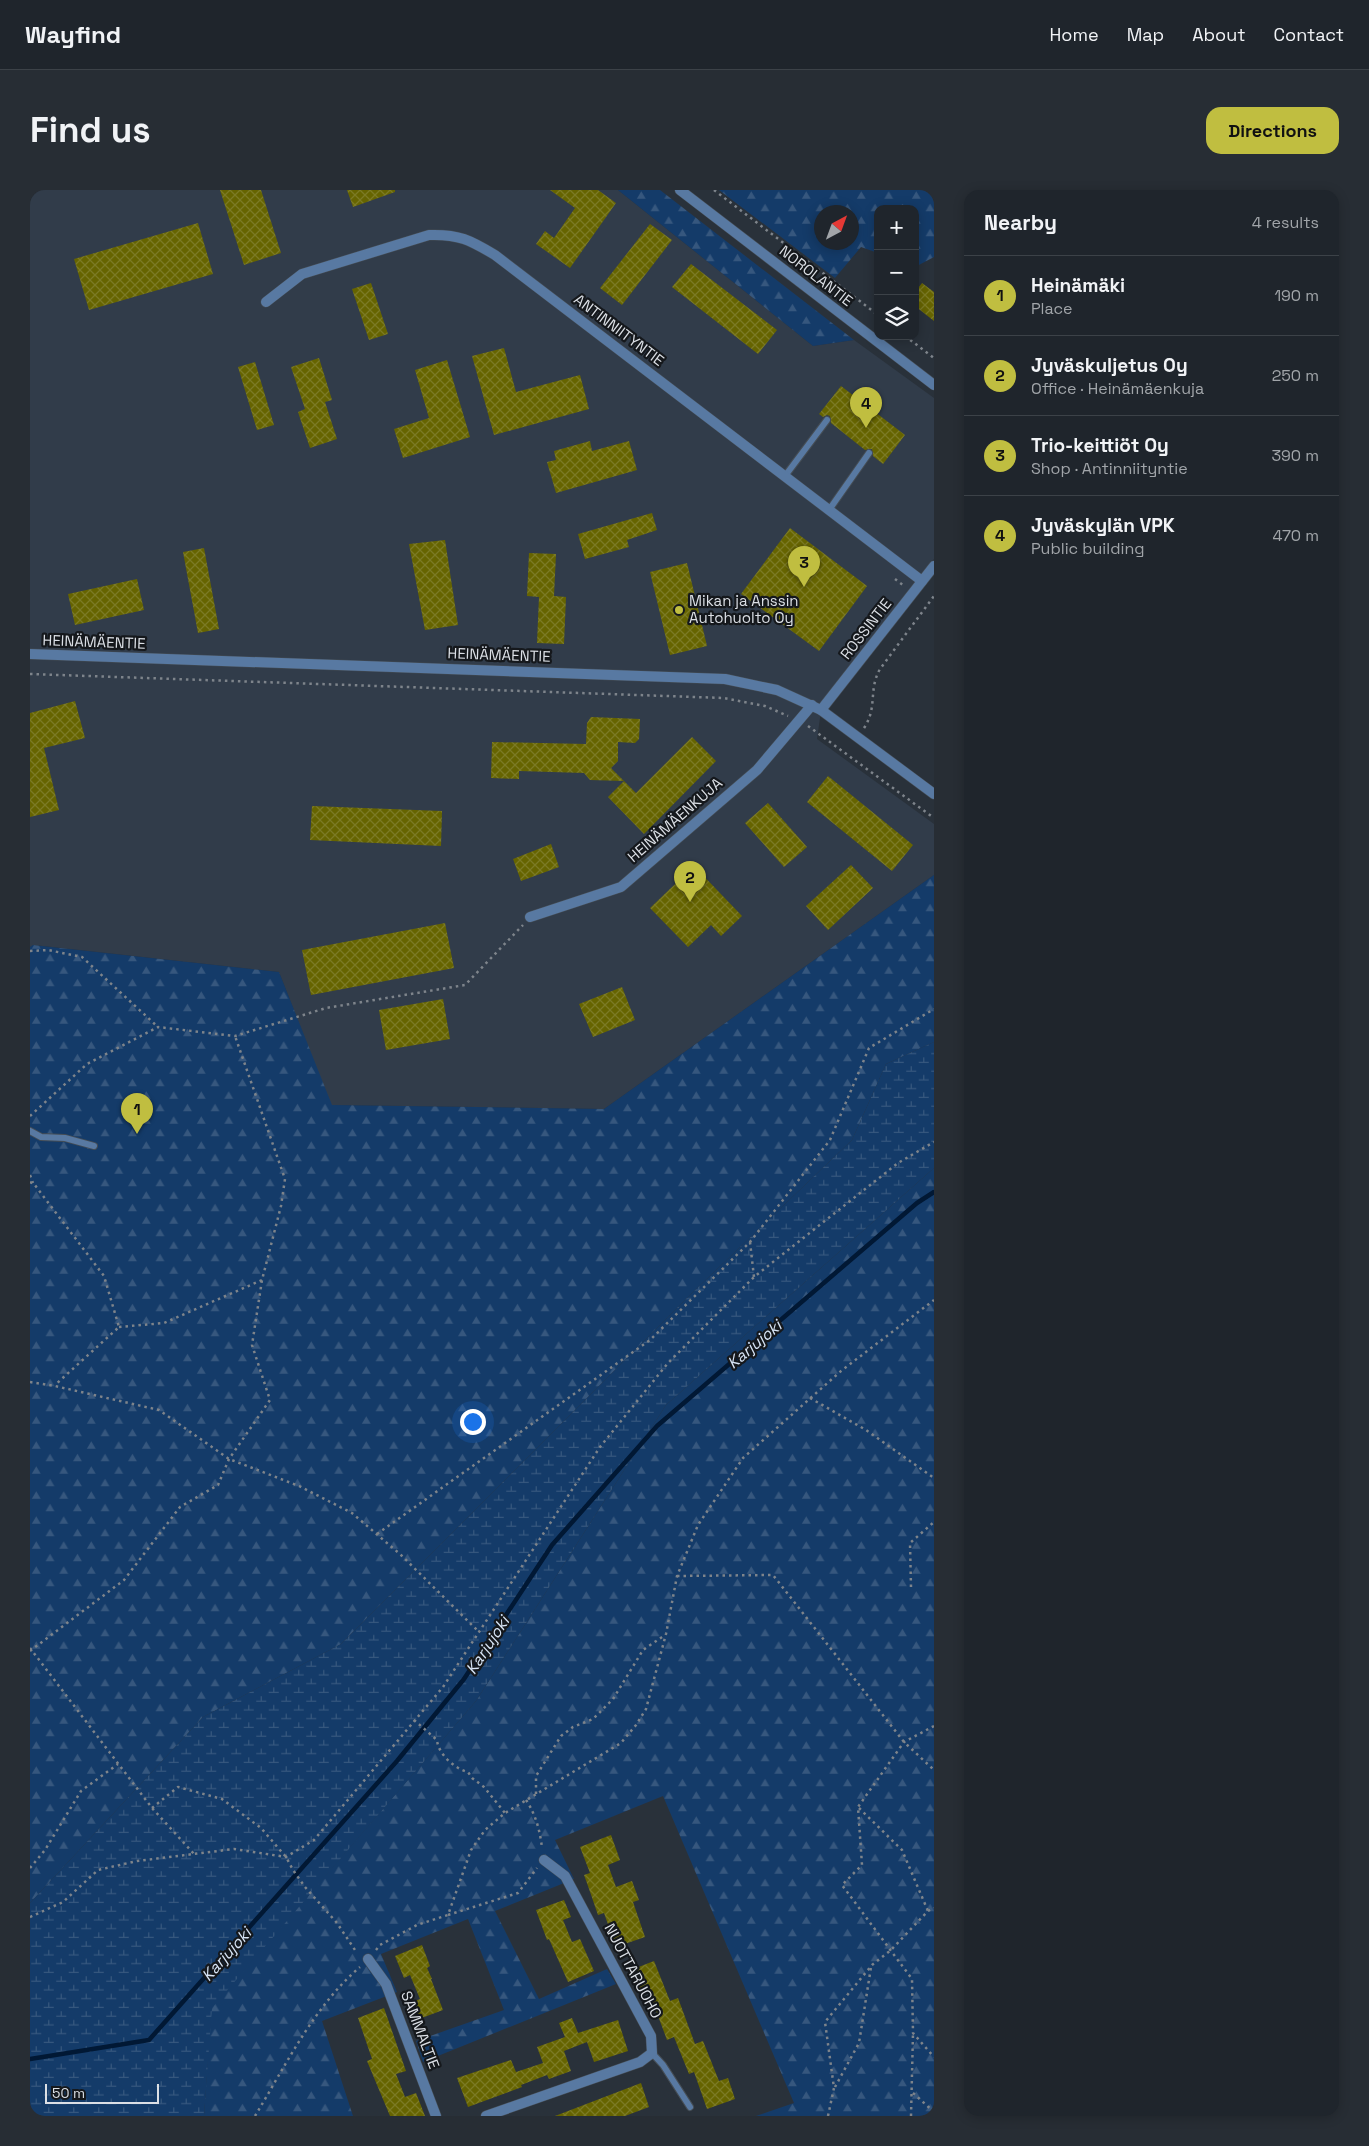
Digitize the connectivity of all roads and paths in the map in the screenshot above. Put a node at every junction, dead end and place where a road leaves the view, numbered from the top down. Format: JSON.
{"nodes":[{"id":1,"x":680,"y":190,"type":"edge"},
{"id":2,"x":714,"y":190,"type":"edge"},
{"id":3,"x":266,"y":302,"type":"dead end"},
{"id":4,"x":874,"y":312,"type":"edge"},
{"id":5,"x":910,"y":340,"type":"edge"},
{"id":6,"x":934,"y":358,"type":"edge"},
{"id":7,"x":934,"y":385,"type":"edge"},
{"id":8,"x":827,"y":420,"type":"dead end"},
{"id":9,"x":869,"y":453,"type":"dead end"},
{"id":10,"x":785,"y":476,"type":"junction"},
{"id":11,"x":829,"y":510,"type":"junction"},
{"id":12,"x":934,"y":566,"type":"edge"},
{"id":13,"x":922,"y":581,"type":"junction"},
{"id":14,"x":934,"y":596,"type":"edge"},
{"id":15,"x":30,"y":654,"type":"edge"},
{"id":16,"x":30,"y":674,"type":"edge"},
{"id":17,"x":816,"y":708,"type":"junction"},
{"id":18,"x":800,"y":721,"type":"junction"},
{"id":19,"x":858,"y":737,"type":"junction"},
{"id":20,"x":934,"y":794,"type":"edge"},
{"id":21,"x":934,"y":818,"type":"edge"},
{"id":22,"x":530,"y":918,"type":"joint"},
{"id":23,"x":30,"y":950,"type":"edge"},
{"id":24,"x":934,"y":1009,"type":"edge"},
{"id":25,"x":158,"y":1027,"type":"junction"},
{"id":26,"x":235,"y":1036,"type":"junction"},
{"id":27,"x":30,"y":1116,"type":"edge"},
{"id":28,"x":30,"y":1131,"type":"edge"},
{"id":29,"x":934,"y":1142,"type":"edge"},
{"id":30,"x":94,"y":1146,"type":"dead end"},
{"id":31,"x":30,"y":1175,"type":"edge"},
{"id":32,"x":32,"y":1183,"type":"edge"},
{"id":33,"x":750,"y":1242,"type":"junction"},
{"id":34,"x":754,"y":1277,"type":"junction"},
{"id":35,"x":262,"y":1280,"type":"junction"},
{"id":36,"x":934,"y":1300,"type":"edge"},
{"id":37,"x":118,"y":1326,"type":"junction"},
{"id":38,"x":30,"y":1382,"type":"edge"},
{"id":39,"x":55,"y":1386,"type":"junction"},
{"id":40,"x":810,"y":1398,"type":"junction"},
{"id":41,"x":229,"y":1459,"type":"junction"},
{"id":42,"x":934,"y":1478,"type":"edge"},
{"id":43,"x":934,"y":1522,"type":"edge"},
{"id":44,"x":376,"y":1534,"type":"junction"},
{"id":45,"x":677,"y":1576,"type":"junction"},
{"id":46,"x":911,"y":1587,"type":"dead end"},
{"id":47,"x":479,"y":1632,"type":"junction"},
{"id":48,"x":666,"y":1634,"type":"junction"},
{"id":49,"x":31,"y":1650,"type":"edge"},
{"id":50,"x":414,"y":1720,"type":"junction"},
{"id":51,"x":934,"y":1726,"type":"edge"},
{"id":52,"x":904,"y":1742,"type":"junction"},
{"id":53,"x":118,"y":1764,"type":"junction"},
{"id":54,"x":934,"y":1770,"type":"edge"},
{"id":55,"x":536,"y":1794,"type":"junction"},
{"id":56,"x":526,"y":1800,"type":"junction"},
{"id":57,"x":858,"y":1807,"type":"junction"},
{"id":58,"x":152,"y":1808,"type":"junction"},
{"id":59,"x":505,"y":1813,"type":"junction"},
{"id":60,"x":194,"y":1854,"type":"junction"},
{"id":61,"x":286,"y":1857,"type":"junction"},
{"id":62,"x":544,"y":1860,"type":"junction"},
{"id":63,"x":30,"y":1868,"type":"edge"},
{"id":64,"x":934,"y":1908,"type":"edge"},
{"id":65,"x":928,"y":1911,"type":"junction"},
{"id":66,"x":448,"y":1915,"type":"junction"},
{"id":67,"x":30,"y":1918,"type":"edge"},
{"id":68,"x":891,"y":1950,"type":"junction"},
{"id":69,"x":366,"y":1961,"type":"junction"},
{"id":70,"x":872,"y":1965,"type":"junction"},
{"id":71,"x":913,"y":2033,"type":"junction"},
{"id":72,"x":652,"y":2053,"type":"junction"},
{"id":73,"x":934,"y":2057,"type":"edge"},
{"id":74,"x":834,"y":2088,"type":"junction"},
{"id":75,"x":913,"y":2093,"type":"junction"},
{"id":76,"x":690,"y":2107,"type":"dead end"},
{"id":77,"x":934,"y":2112,"type":"edge"},
{"id":78,"x":255,"y":2116,"type":"edge"},
{"id":79,"x":436,"y":2116,"type":"edge"},
{"id":80,"x":486,"y":2116,"type":"edge"},
{"id":81,"x":828,"y":2116,"type":"edge"},
{"id":82,"x":911,"y":2116,"type":"edge"}],
"edges":[{"from":1,"to":7,"type":"street","name":"NOROLANTIE"},
{"from":2,"to":4,"type":"path"},
{"from":3,"to":10,"type":"street","name":"ANTINNIITYNTIE"},
{"from":5,"to":6,"type":"path"},
{"from":8,"to":10,"type":"lane"},
{"from":9,"to":11,"type":"lane"},
{"from":10,"to":11,"type":"street","name":"ANTINNIITYNTIE"},
{"from":11,"to":13,"type":"street","name":"ANTINNIITYNTIE"},
{"from":12,"to":13,"type":"street","name":"ROSSINTIE"},
{"from":13,"to":17,"type":"street","name":"ROSSINTIE"},
{"from":14,"to":19,"type":"path"},
{"from":15,"to":17,"type":"street","name":"HEINÄMÄENTIE"},
{"from":16,"to":18,"type":"path"},
{"from":17,"to":18,"type":"street","name":"HEINÄMÄENKUJA"},
{"from":17,"to":19,"type":"street","name":"HEINÄMÄENTIE"},
{"from":18,"to":21,"type":"path"},
{"from":18,"to":22,"type":"street","name":"HEINÄMÄENKUJA"},
{"from":19,"to":20,"type":"street","name":"HEINÄMÄENTIE"},
{"from":22,"to":26,"type":"path"},
{"from":23,"to":25,"type":"path"},
{"from":24,"to":33,"type":"path"},
{"from":25,"to":26,"type":"path"},
{"from":25,"to":27,"type":"path"},
{"from":26,"to":35,"type":"path"},
{"from":28,"to":30,"type":"lane"},
{"from":29,"to":34,"type":"path"},
{"from":31,"to":32,"type":"path"},
{"from":32,"to":37,"type":"path"},
{"from":33,"to":34,"type":"path"},
{"from":33,"to":44,"type":"path"},
{"from":34,"to":47,"type":"path"},
{"from":35,"to":37,"type":"path"},
{"from":35,"to":41,"type":"path"},
{"from":36,"to":40,"type":"path"},
{"from":37,"to":39,"type":"path"},
{"from":38,"to":39,"type":"path"},
{"from":39,"to":41,"type":"path"},
{"from":40,"to":42,"type":"path"},
{"from":40,"to":45,"type":"path"},
{"from":41,"to":44,"type":"path"},
{"from":41,"to":49,"type":"path"},
{"from":43,"to":46,"type":"path"},
{"from":44,"to":47,"type":"path"},
{"from":45,"to":48,"type":"path"},
{"from":45,"to":52,"type":"path"},
{"from":47,"to":50,"type":"path"},
{"from":48,"to":55,"type":"path"},
{"from":48,"to":55,"type":"path"},
{"from":49,"to":53,"type":"path"},
{"from":50,"to":59,"type":"path"},
{"from":50,"to":61,"type":"path"},
{"from":51,"to":52,"type":"path"},
{"from":52,"to":54,"type":"path"},
{"from":52,"to":57,"type":"path"},
{"from":53,"to":58,"type":"path"},
{"from":53,"to":63,"type":"path"},
{"from":55,"to":56,"type":"path"},
{"from":56,"to":59,"type":"path"},
{"from":56,"to":62,"type":"path"},
{"from":57,"to":65,"type":"path"},
{"from":57,"to":68,"type":"path"},
{"from":58,"to":60,"type":"path"},
{"from":58,"to":61,"type":"path"},
{"from":59,"to":66,"type":"path"},
{"from":60,"to":61,"type":"path"},
{"from":60,"to":67,"type":"path"},
{"from":61,"to":69,"type":"path"},
{"from":62,"to":66,"type":"path"},
{"from":62,"to":72,"type":"street","name":"NUOTTARUOHO"},
{"from":64,"to":65,"type":"path"},
{"from":65,"to":68,"type":"path"},
{"from":66,"to":69,"type":"path"},
{"from":68,"to":70,"type":"path"},
{"from":68,"to":71,"type":"path"},
{"from":69,"to":78,"type":"path"},
{"from":69,"to":79,"type":"street","name":"SAMMALTIE"},
{"from":70,"to":74,"type":"path"},
{"from":70,"to":74,"type":"path"},
{"from":71,"to":73,"type":"path"},
{"from":71,"to":75,"type":"path"},
{"from":72,"to":76,"type":"lane"},
{"from":72,"to":80,"type":"street"},
{"from":74,"to":81,"type":"path"},
{"from":75,"to":77,"type":"path"},
{"from":75,"to":82,"type":"path"}]}
